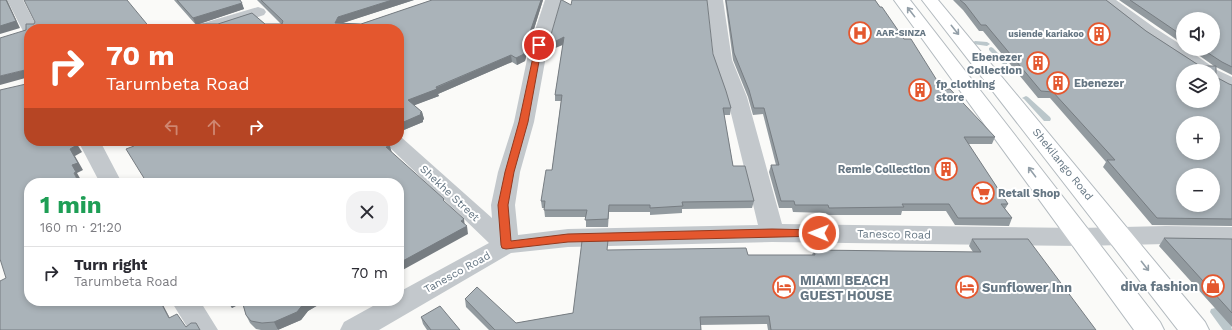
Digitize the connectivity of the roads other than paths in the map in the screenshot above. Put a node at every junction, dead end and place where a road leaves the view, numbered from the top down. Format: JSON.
{"nodes":[{"id":1,"x":15,"y":0,"type":"edge"},
{"id":2,"x":246,"y":0,"type":"edge"},
{"id":3,"x":553,"y":0,"type":"edge"},
{"id":4,"x":710,"y":0,"type":"edge"},
{"id":5,"x":902,"y":0,"type":"edge"},
{"id":6,"x":930,"y":0,"type":"edge"},
{"id":7,"x":1106,"y":0,"type":"edge"},
{"id":8,"x":27,"y":24,"type":"edge"},
{"id":9,"x":226,"y":24,"type":"edge"},
{"id":10,"x":1198,"y":64,"type":"edge"},
{"id":11,"x":1220,"y":78,"type":"edge"},
{"id":12,"x":1232,"y":86,"type":"edge"},
{"id":13,"x":92,"y":146,"type":"edge"},
{"id":14,"x":399,"y":146,"type":"edge"},
{"id":15,"x":108,"y":178,"type":"edge"},
{"id":16,"x":772,"y":233,"type":"junction"},
{"id":17,"x":1080,"y":236,"type":"junction"},
{"id":18,"x":1121,"y":236,"type":"junction"},
{"id":19,"x":1232,"y":236,"type":"edge"},
{"id":20,"x":506,"y":245,"type":"junction"},
{"id":21,"x":404,"y":302,"type":"edge"},
{"id":22,"x":188,"y":306,"type":"edge"},
{"id":23,"x":397,"y":306,"type":"edge"},
{"id":24,"x":204,"y":330,"type":"edge"},
{"id":25,"x":354,"y":330,"type":"edge"},
{"id":26,"x":1150,"y":330,"type":"edge"},
{"id":27,"x":1195,"y":330,"type":"edge"}],
"edges":[{"from":1,"to":8,"type":"street"},
{"from":2,"to":9,"type":"street"},
{"from":3,"to":20,"type":"street"},
{"from":4,"to":16,"type":"street"},
{"from":17,"to":5,"type":"main road","one_way":true},
{"from":6,"to":18,"type":"main road","name":"Shekilango Road","one_way":true},
{"from":7,"to":10,"type":"street"},
{"from":11,"to":12,"type":"street"},
{"from":13,"to":15,"type":"street"},
{"from":14,"to":20,"type":"street","name":"Shekhe Street"},
{"from":16,"to":17,"type":"street","name":"Tanesco Road"},
{"from":16,"to":20,"type":"street","name":"Tanesco Road"},
{"from":17,"to":18,"type":"street","name":"Tanesco Road"},
{"from":17,"to":26,"type":"main road"},
{"from":18,"to":19,"type":"street","name":"Tanesco Road"},
{"from":18,"to":27,"type":"main road","name":"Shekilango Road","one_way":true},
{"from":20,"to":21,"type":"street","name":"Tanesco Road"},
{"from":22,"to":24,"type":"street"},
{"from":23,"to":25,"type":"street","name":"Tanesco Road"}]}
